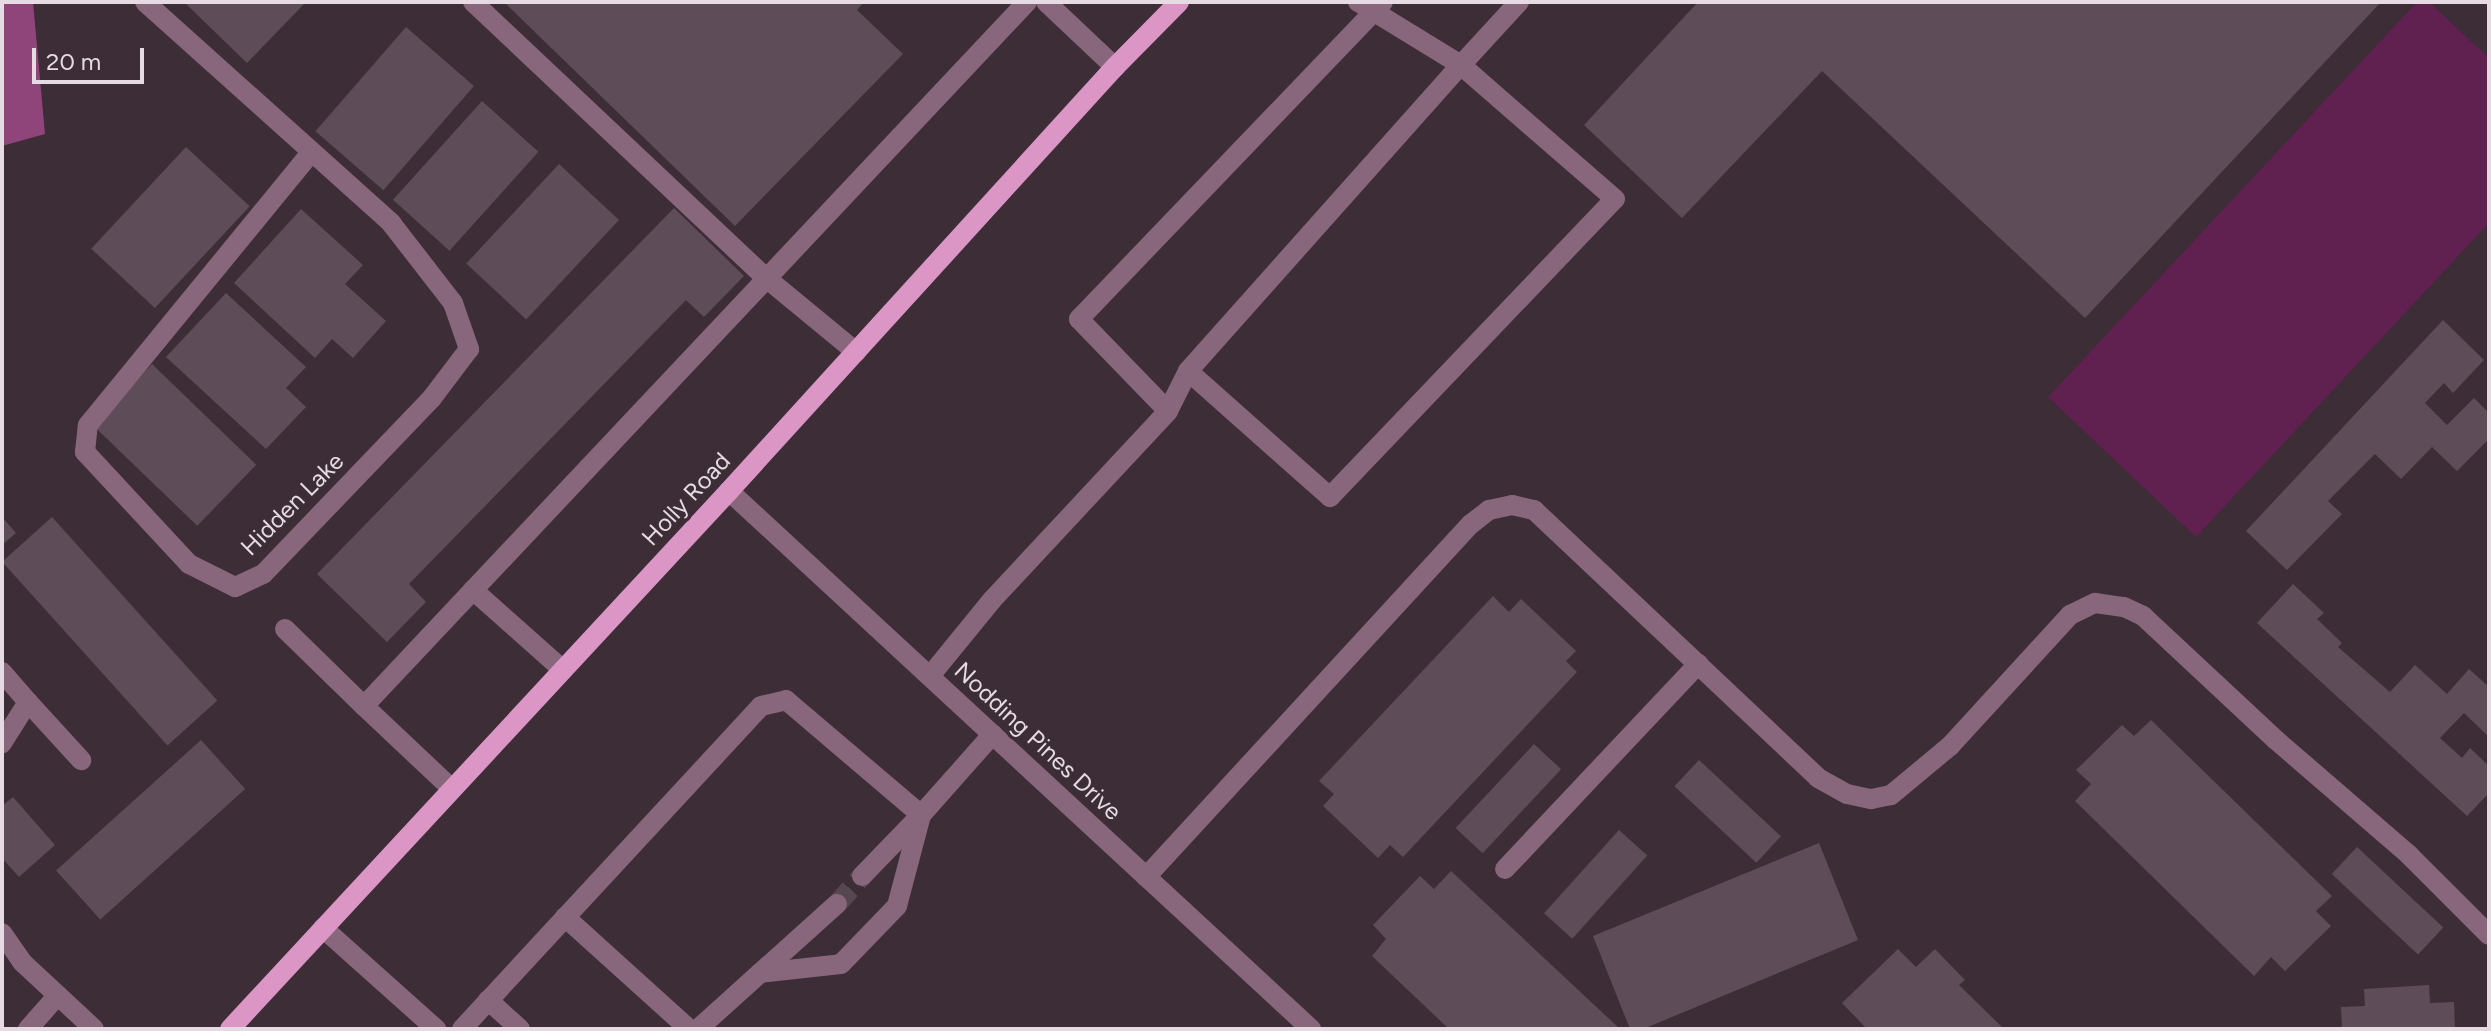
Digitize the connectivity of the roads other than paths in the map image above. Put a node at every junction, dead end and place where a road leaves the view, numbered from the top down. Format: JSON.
{"nodes":[{"id":1,"x":145,"y":2,"type":"edge"},
{"id":2,"x":473,"y":2,"type":"edge"},
{"id":3,"x":1027,"y":2,"type":"edge"},
{"id":4,"x":1046,"y":2,"type":"edge"},
{"id":5,"x":1179,"y":2,"type":"edge"},
{"id":6,"x":1519,"y":2,"type":"edge"},
{"id":7,"x":1371,"y":6,"type":"edge"},
{"id":8,"x":1461,"y":65,"type":"junction"},
{"id":9,"x":1115,"y":67,"type":"junction"},
{"id":10,"x":311,"y":153,"type":"junction"},
{"id":11,"x":765,"y":277,"type":"junction"},
{"id":12,"x":856,"y":352,"type":"junction"},
{"id":13,"x":1188,"y":371,"type":"junction"},
{"id":14,"x":1168,"y":411,"type":"junction"},
{"id":15,"x":729,"y":491,"type":"junction"},
{"id":16,"x":473,"y":590,"type":"junction"},
{"id":17,"x":285,"y":629,"type":"dead end"},
{"id":18,"x":1698,"y":664,"type":"junction"},
{"id":19,"x":563,"y":670,"type":"junction"},
{"id":20,"x":2,"y":672,"type":"edge"},
{"id":21,"x":930,"y":676,"type":"junction"},
{"id":22,"x":28,"y":702,"type":"junction"},
{"id":23,"x":364,"y":706,"type":"junction"},
{"id":24,"x":993,"y":734,"type":"junction"},
{"id":25,"x":2,"y":743,"type":"edge"},
{"id":26,"x":81,"y":760,"type":"dead end"},
{"id":27,"x":452,"y":789,"type":"junction"},
{"id":28,"x":921,"y":815,"type":"junction"},
{"id":29,"x":1505,"y":869,"type":"dead end"},
{"id":30,"x":862,"y":876,"type":"tunnel mouth"},
{"id":31,"x":1146,"y":877,"type":"junction"},
{"id":32,"x":837,"y":904,"type":"tunnel mouth"},
{"id":33,"x":565,"y":917,"type":"junction"},
{"id":34,"x":323,"y":928,"type":"junction"},
{"id":35,"x":2,"y":933,"type":"edge"},
{"id":36,"x":2489,"y":935,"type":"edge"},
{"id":37,"x":760,"y":973,"type":"junction"},
{"id":38,"x":58,"y":995,"type":"junction"},
{"id":39,"x":488,"y":1000,"type":"junction"},
{"id":40,"x":28,"y":1029,"type":"edge"},
{"id":41,"x":94,"y":1029,"type":"edge"},
{"id":42,"x":230,"y":1029,"type":"edge"},
{"id":43,"x":436,"y":1029,"type":"edge"},
{"id":44,"x":462,"y":1029,"type":"edge"},
{"id":45,"x":520,"y":1029,"type":"edge"},
{"id":46,"x":689,"y":1029,"type":"edge"},
{"id":47,"x":698,"y":1029,"type":"edge"},
{"id":48,"x":1311,"y":1029,"type":"edge"}],
"edges":[{"from":1,"to":10,"type":"street","name":"Hidden Lake"},
{"from":2,"to":11,"type":"street"},
{"from":3,"to":11,"type":"street"},
{"from":4,"to":9,"type":"street"},
{"from":5,"to":9,"type":"main road","name":"Holly Road"},
{"from":6,"to":8,"type":"street"},
{"from":7,"to":8,"type":"street"},
{"from":7,"to":14,"type":"street"},
{"from":8,"to":13,"type":"street"},
{"from":8,"to":13,"type":"street"},
{"from":9,"to":12,"type":"main road","name":"Holly Road"},
{"from":10,"to":10,"type":"street","name":"Hidden Lake"},
{"from":11,"to":12,"type":"street"},
{"from":11,"to":16,"type":"street"},
{"from":12,"to":15,"type":"main road","name":"Holly Road"},
{"from":13,"to":14,"type":"street"},
{"from":14,"to":21,"type":"street"},
{"from":15,"to":19,"type":"main road","name":"Holly Road"},
{"from":15,"to":21,"type":"street","name":"Nodding Pines Drive"},
{"from":16,"to":19,"type":"street"},
{"from":16,"to":23,"type":"street"},
{"from":17,"to":23,"type":"street"},
{"from":18,"to":29,"type":"street"},
{"from":18,"to":31,"type":"street"},
{"from":18,"to":36,"type":"street"},
{"from":19,"to":27,"type":"main road","name":"Holly Road"},
{"from":20,"to":22,"type":"street"},
{"from":21,"to":24,"type":"street","name":"Nodding Pines Drive"},
{"from":22,"to":25,"type":"street"},
{"from":22,"to":26,"type":"street"},
{"from":23,"to":27,"type":"street"},
{"from":24,"to":28,"type":"street"},
{"from":24,"to":31,"type":"street","name":"Nodding Pines Drive"},
{"from":27,"to":34,"type":"main road","name":"Holly Road"},
{"from":28,"to":30,"type":"street"},
{"from":28,"to":33,"type":"street"},
{"from":28,"to":37,"type":"street"},
{"from":31,"to":48,"type":"street","name":"Nodding Pines Drive"},
{"from":32,"to":37,"type":"street"},
{"from":33,"to":39,"type":"street"},
{"from":33,"to":46,"type":"street"},
{"from":34,"to":42,"type":"main road","name":"Holly Road"},
{"from":34,"to":43,"type":"street"},
{"from":35,"to":38,"type":"street"},
{"from":37,"to":47,"type":"street"},
{"from":38,"to":40,"type":"street"},
{"from":38,"to":41,"type":"street"},
{"from":39,"to":44,"type":"street"},
{"from":39,"to":45,"type":"street"}]}
